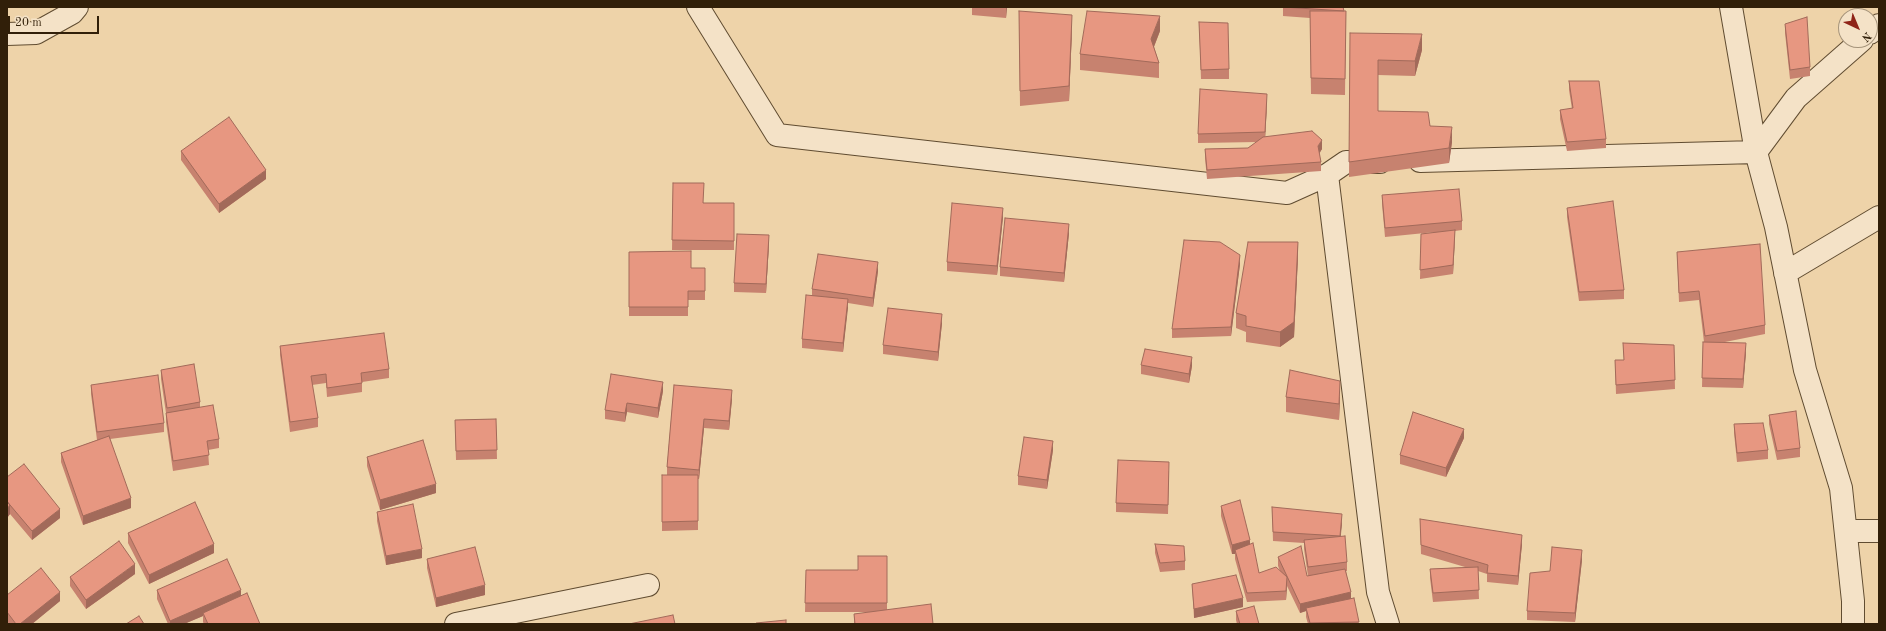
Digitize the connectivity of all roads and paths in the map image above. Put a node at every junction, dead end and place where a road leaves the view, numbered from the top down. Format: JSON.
{"nodes":[{"id":1,"x":77,"y":7,"type":"edge"},
{"id":2,"x":698,"y":7,"type":"edge"},
{"id":3,"x":1731,"y":7,"type":"edge"},
{"id":4,"x":7,"y":34,"type":"edge"},
{"id":5,"x":1853,"y":48,"type":"edge"},
{"id":6,"x":1756,"y":152,"type":"junction"},
{"id":7,"x":1327,"y":175,"type":"junction"},
{"id":8,"x":1879,"y":217,"type":"edge"},
{"id":9,"x":1785,"y":273,"type":"junction"},
{"id":10,"x":1846,"y":531,"type":"junction"},
{"id":11,"x":1879,"y":531,"type":"edge"},
{"id":12,"x":648,"y":585,"type":"dead end"},
{"id":13,"x":456,"y":624,"type":"edge"},
{"id":14,"x":1388,"y":624,"type":"edge"},
{"id":15,"x":1853,"y":624,"type":"edge"}],
"edges":[{"from":1,"to":4,"type":"street"},
{"from":2,"to":7,"type":"street"},
{"from":3,"to":6,"type":"street"},
{"from":5,"to":6,"type":"street"},
{"from":6,"to":7,"type":"street"},
{"from":6,"to":9,"type":"street"},
{"from":7,"to":14,"type":"street"},
{"from":8,"to":9,"type":"street"},
{"from":9,"to":10,"type":"street"},
{"from":10,"to":11,"type":"street"},
{"from":10,"to":15,"type":"street"},
{"from":12,"to":13,"type":"street"}]}
